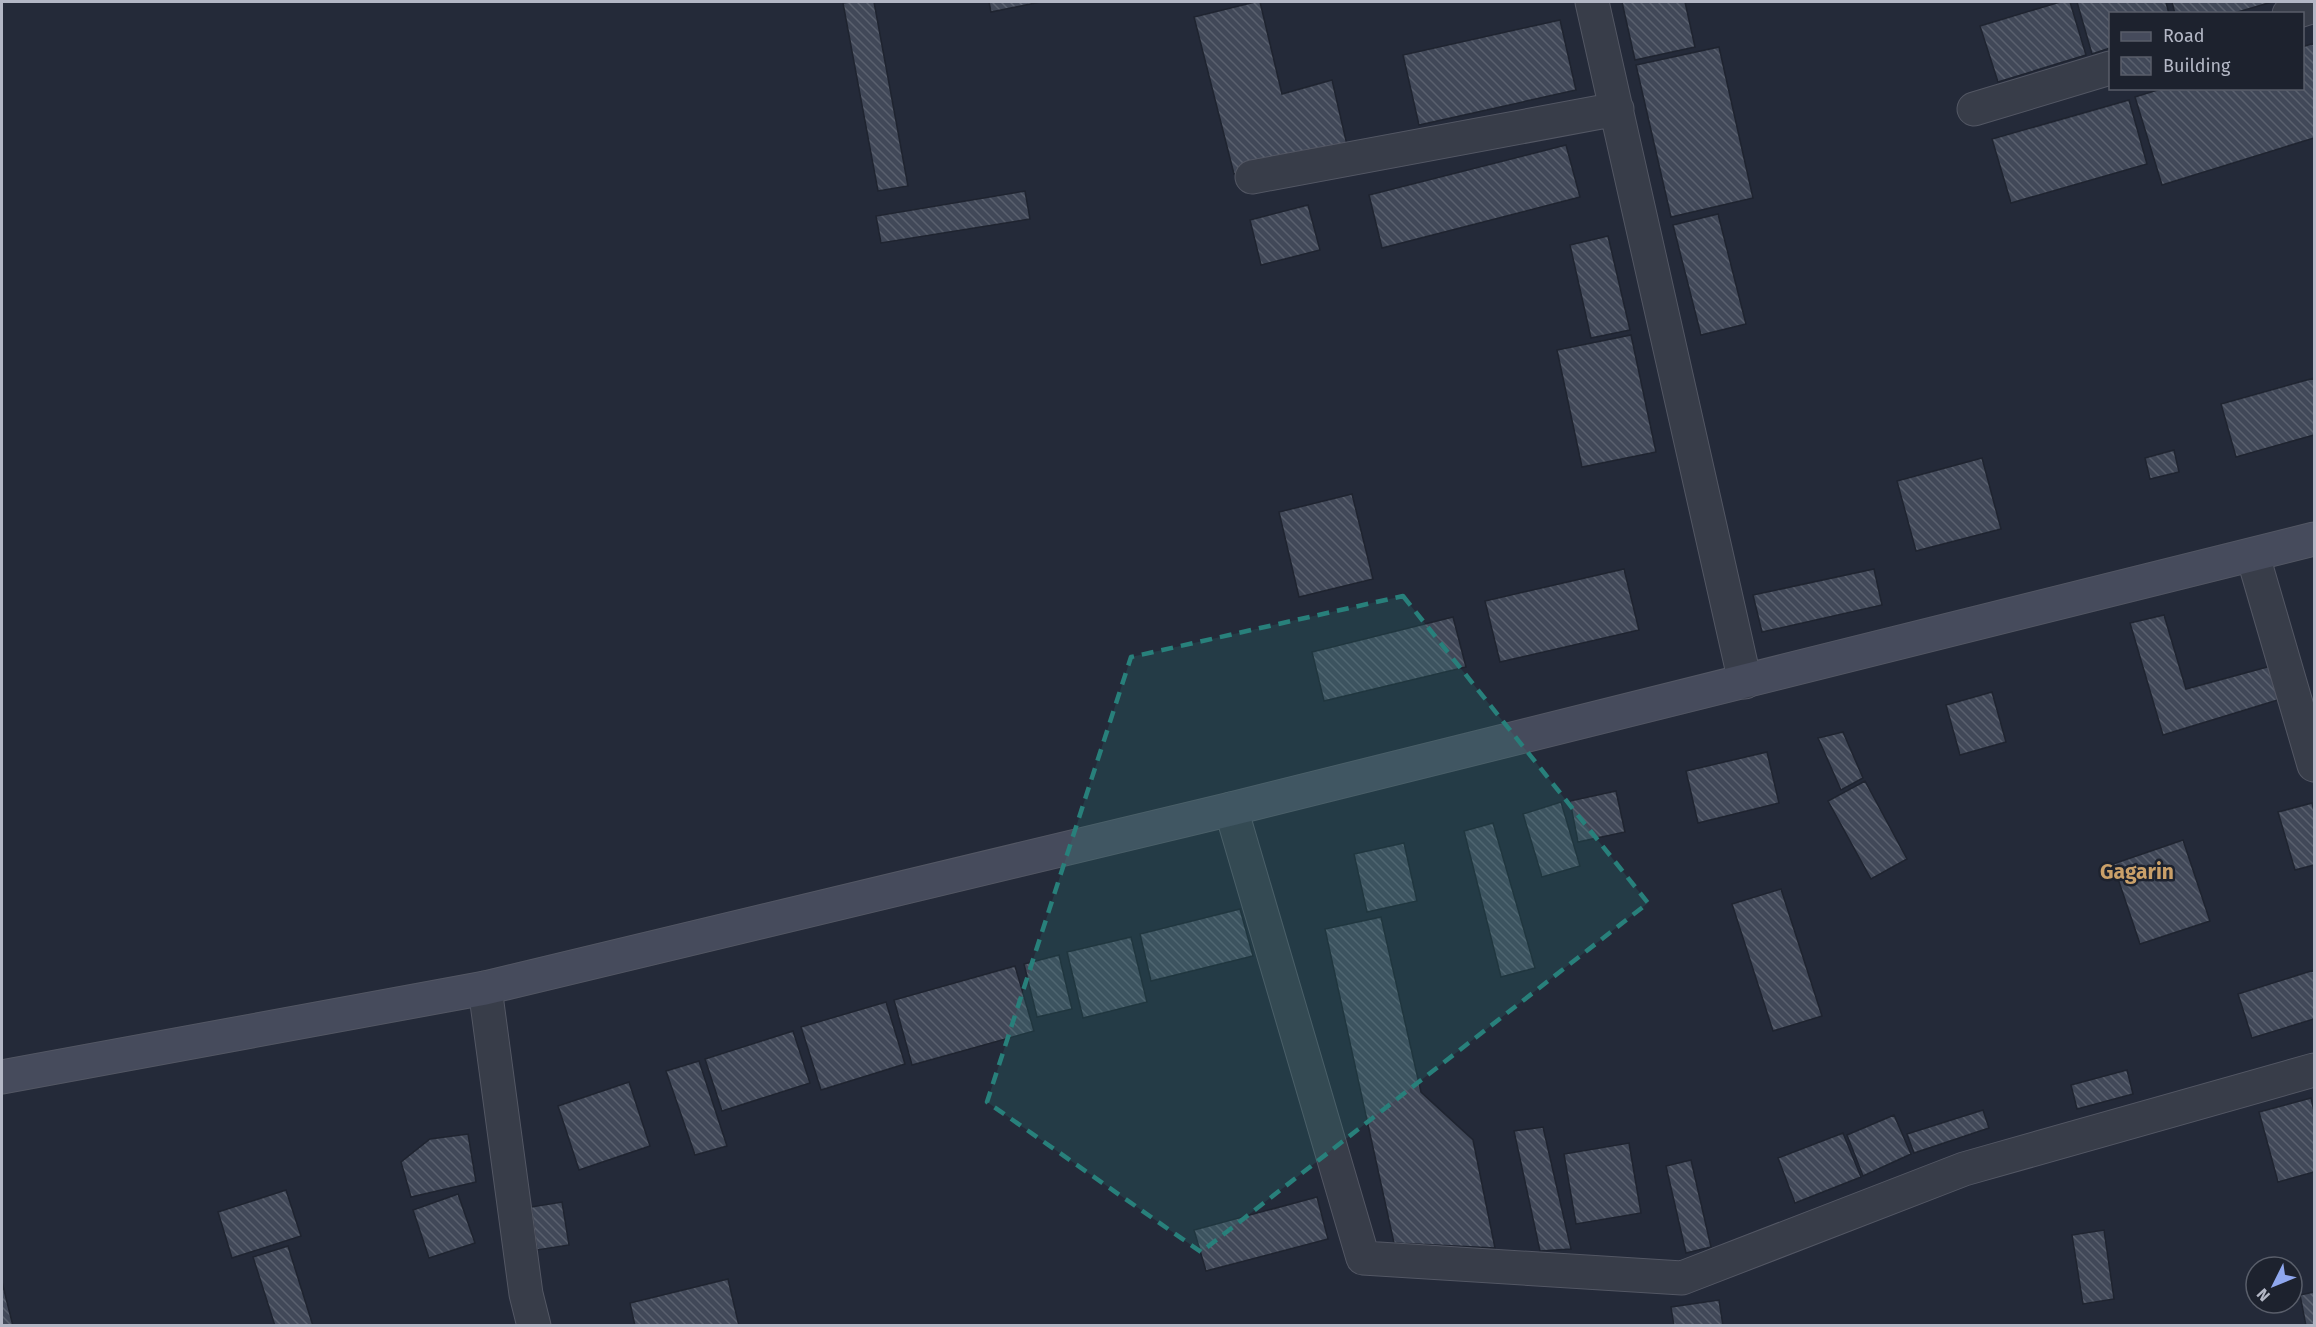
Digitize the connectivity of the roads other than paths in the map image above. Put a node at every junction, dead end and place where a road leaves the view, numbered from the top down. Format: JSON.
{"nodes":[{"id":1,"x":1592,"y":2,"type":"edge"},
{"id":2,"x":2314,"y":6,"type":"edge"},
{"id":3,"x":2295,"y":12,"type":"edge"},
{"id":4,"x":2109,"y":68,"type":"edge"},
{"id":5,"x":1617,"y":109,"type":"junction"},
{"id":6,"x":1974,"y":109,"type":"dead end"},
{"id":7,"x":1252,"y":177,"type":"dead end"},
{"id":8,"x":2314,"y":539,"type":"edge"},
{"id":9,"x":2253,"y":556,"type":"junction"},
{"id":10,"x":1745,"y":682,"type":"junction"},
{"id":11,"x":2314,"y":765,"type":"edge"},
{"id":12,"x":1231,"y":809,"type":"junction"},
{"id":13,"x":485,"y":988,"type":"junction"},
{"id":14,"x":2314,"y":1070,"type":"edge"},
{"id":15,"x":2,"y":1077,"type":"edge"},
{"id":16,"x":534,"y":1326,"type":"edge"}],
"edges":[{"from":1,"to":5,"type":"street"},
{"from":2,"to":3,"type":"street"},
{"from":4,"to":6,"type":"street"},
{"from":5,"to":7,"type":"street"},
{"from":5,"to":10,"type":"street"},
{"from":8,"to":9,"type":"street"},
{"from":9,"to":10,"type":"street"},
{"from":9,"to":11,"type":"street"},
{"from":10,"to":12,"type":"street"},
{"from":12,"to":13,"type":"street"},
{"from":12,"to":14,"type":"street"},
{"from":13,"to":15,"type":"street"},
{"from":13,"to":16,"type":"street"}]}
